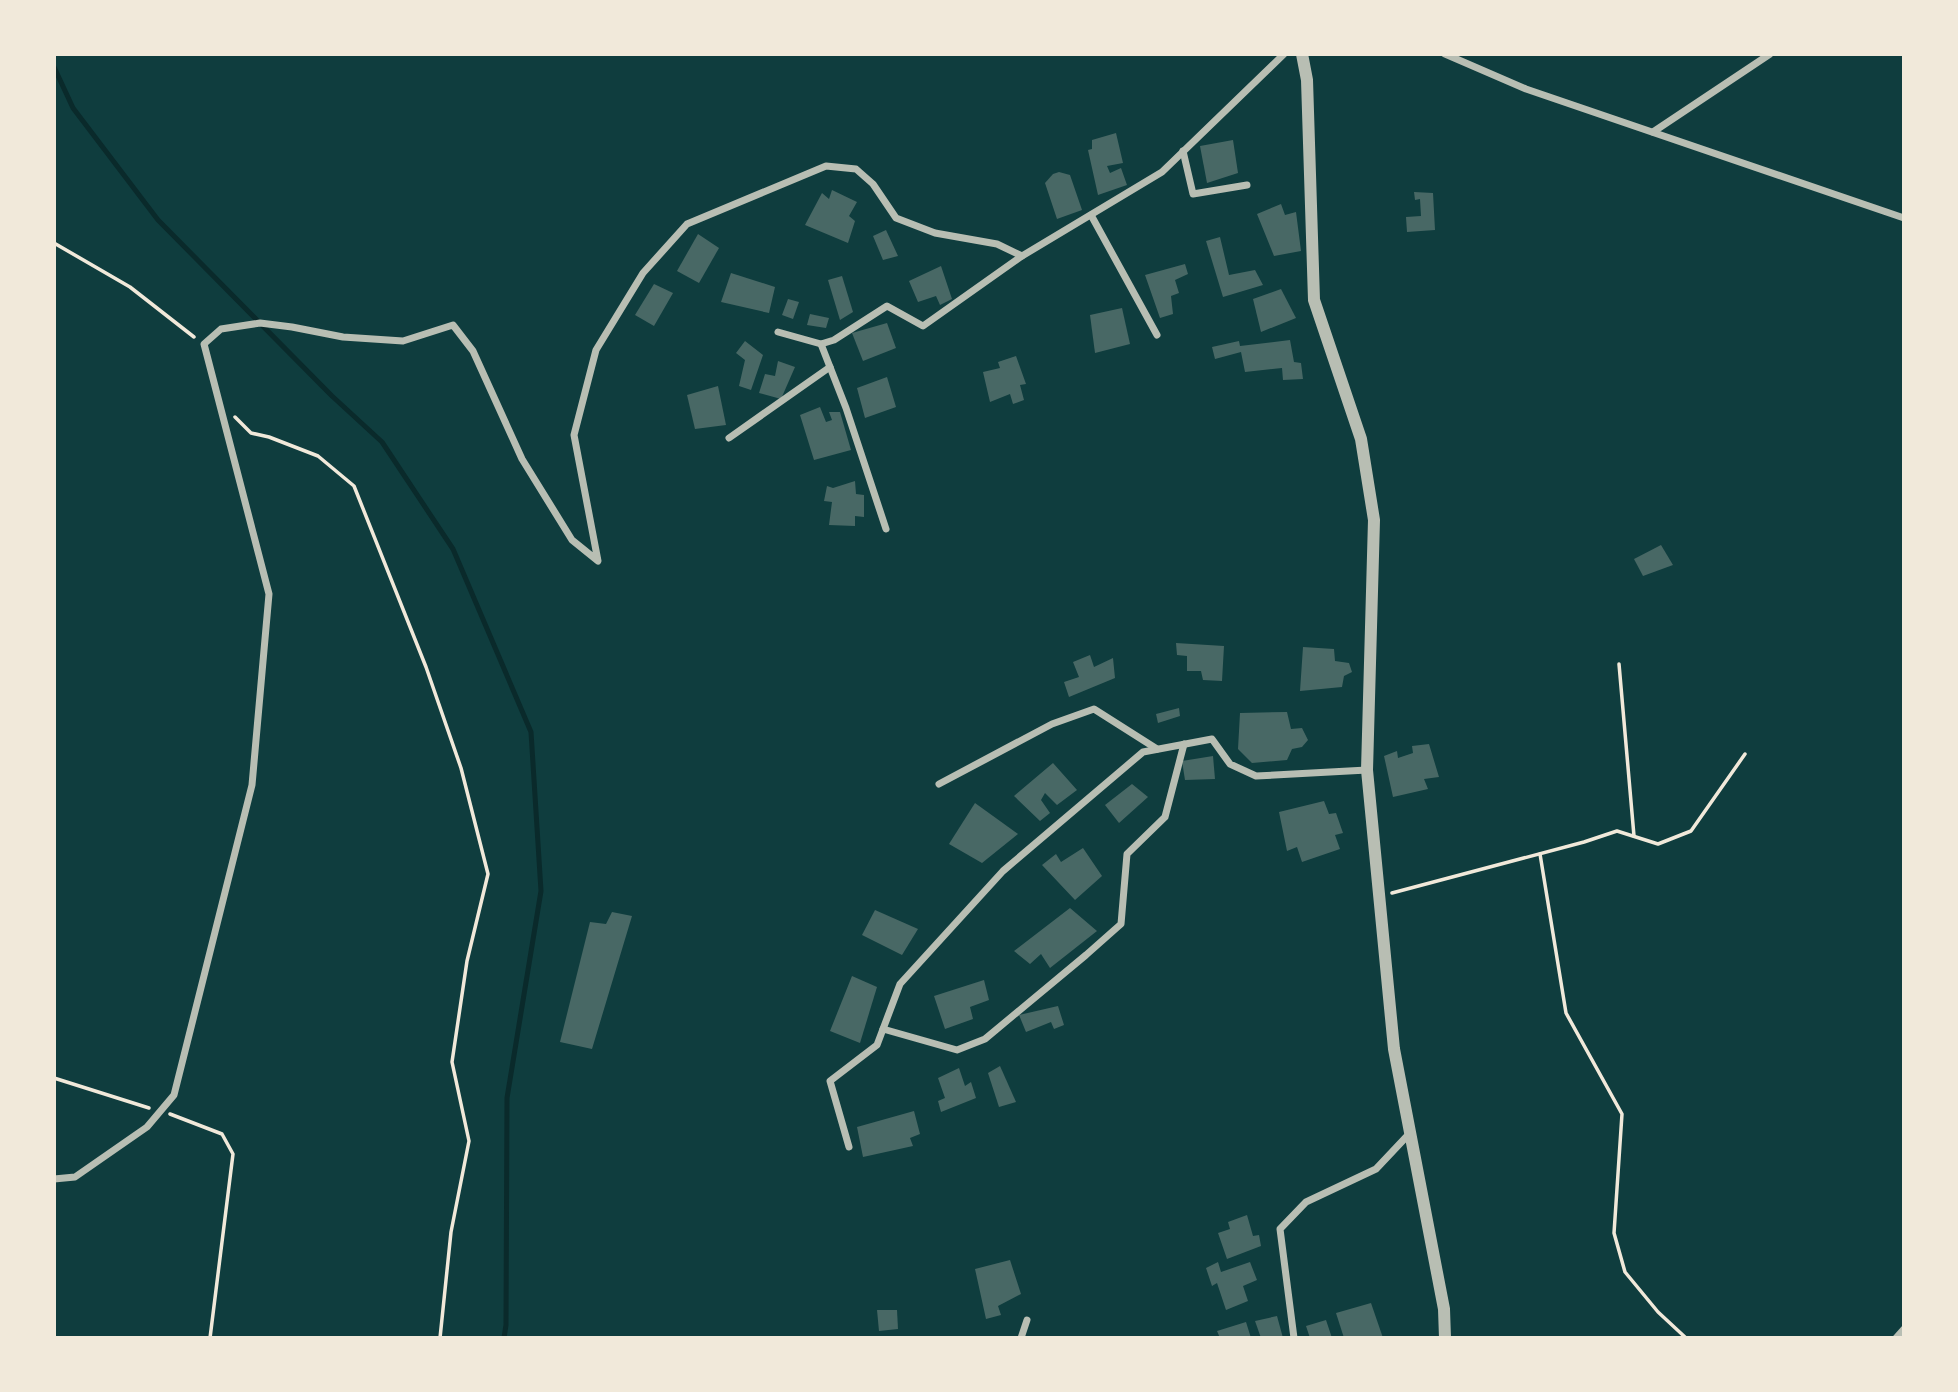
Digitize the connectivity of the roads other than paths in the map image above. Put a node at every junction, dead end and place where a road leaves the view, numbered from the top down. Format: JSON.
{"nodes":[{"id":1,"x":1284,"y":54,"type":"edge"},
{"id":2,"x":1302,"y":54,"type":"edge"},
{"id":3,"x":1445,"y":54,"type":"edge"},
{"id":4,"x":1770,"y":54,"type":"edge"},
{"id":5,"x":1653,"y":132,"type":"junction"},
{"id":6,"x":1183,"y":151,"type":"junction"},
{"id":7,"x":1247,"y":185,"type":"dead end"},
{"id":8,"x":1091,"y":215,"type":"junction"},
{"id":9,"x":1904,"y":218,"type":"edge"},
{"id":10,"x":1022,"y":256,"type":"junction"},
{"id":11,"x":778,"y":332,"type":"dead end"},
{"id":12,"x":1157,"y":335,"type":"dead end"},
{"id":13,"x":821,"y":344,"type":"junction"},
{"id":14,"x":830,"y":367,"type":"junction"},
{"id":15,"x":729,"y":438,"type":"dead end"},
{"id":16,"x":886,"y":529,"type":"dead end"},
{"id":17,"x":1184,"y":744,"type":"junction"},
{"id":18,"x":1157,"y":750,"type":"junction"},
{"id":19,"x":1367,"y":770,"type":"junction"},
{"id":20,"x":939,"y":784,"type":"dead end"},
{"id":21,"x":883,"y":1029,"type":"junction"},
{"id":22,"x":1409,"y":1134,"type":"junction"},
{"id":23,"x":849,"y":1147,"type":"dead end"},
{"id":24,"x":54,"y":1179,"type":"edge"},
{"id":25,"x":1027,"y":1320,"type":"dead end"},
{"id":26,"x":1904,"y":1329,"type":"edge"},
{"id":27,"x":1021,"y":1338,"type":"edge"},
{"id":28,"x":1294,"y":1338,"type":"edge"},
{"id":29,"x":1446,"y":1338,"type":"edge"},
{"id":30,"x":1896,"y":1338,"type":"edge"}],
"edges":[{"from":1,"to":6,"type":"street"},
{"from":2,"to":19,"type":"street"},
{"from":3,"to":5,"type":"street"},
{"from":4,"to":5,"type":"street"},
{"from":5,"to":9,"type":"street"},
{"from":6,"to":7,"type":"street"},
{"from":6,"to":8,"type":"street"},
{"from":8,"to":10,"type":"street"},
{"from":8,"to":12,"type":"street"},
{"from":10,"to":13,"type":"street"},
{"from":10,"to":24,"type":"street"},
{"from":11,"to":13,"type":"street"},
{"from":13,"to":14,"type":"street"},
{"from":14,"to":15,"type":"street"},
{"from":14,"to":16,"type":"street"},
{"from":17,"to":18,"type":"street"},
{"from":17,"to":19,"type":"street"},
{"from":17,"to":21,"type":"street"},
{"from":18,"to":20,"type":"street"},
{"from":18,"to":21,"type":"street"},
{"from":19,"to":22,"type":"street"},
{"from":21,"to":23,"type":"street"},
{"from":22,"to":28,"type":"street"},
{"from":22,"to":29,"type":"street"},
{"from":25,"to":27,"type":"street"},
{"from":26,"to":30,"type":"street"}]}
